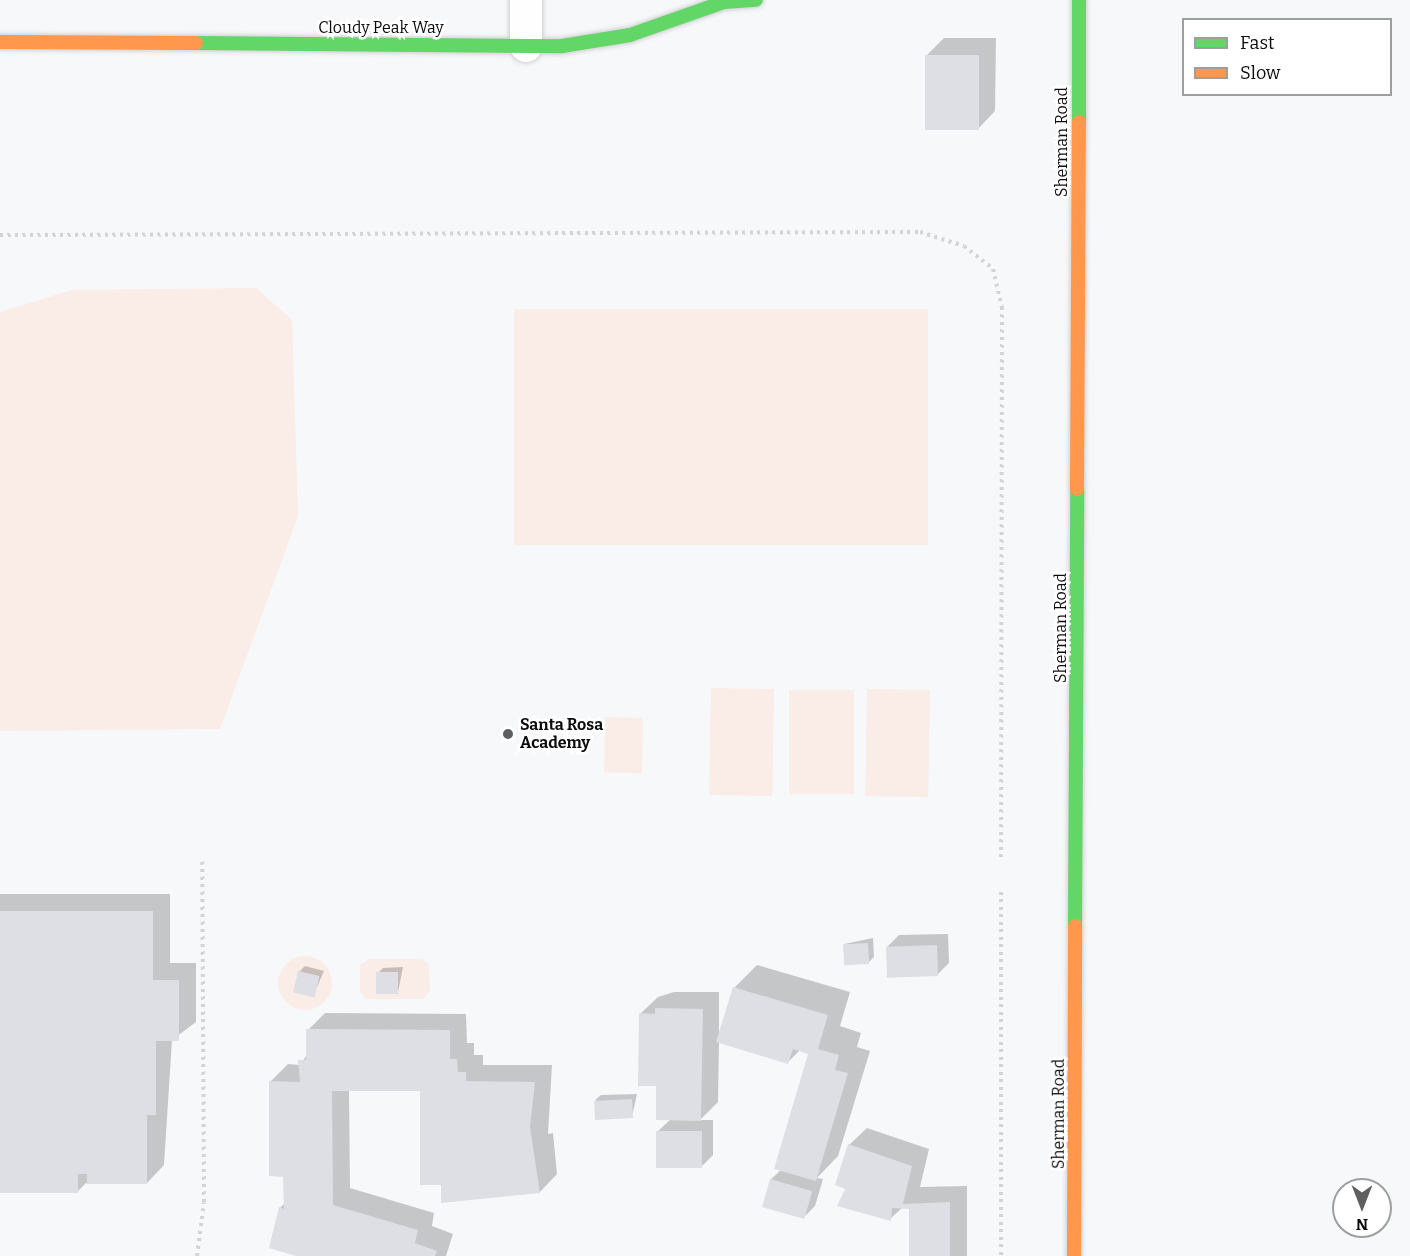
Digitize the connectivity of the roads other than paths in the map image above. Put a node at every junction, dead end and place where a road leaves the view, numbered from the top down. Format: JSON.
{"nodes":[{"id":1,"x":526,"y":0,"type":"edge"},
{"id":2,"x":756,"y":0,"type":"edge"},
{"id":3,"x":1079,"y":0,"type":"edge"},
{"id":4,"x":0,"y":42,"type":"edge"},
{"id":5,"x":526,"y":46,"type":"junction"},
{"id":6,"x":1074,"y":1256,"type":"edge"}],
"edges":[{"from":1,"to":5,"type":"street"},
{"from":2,"to":5,"type":"street","name":"Cloudy Peak Way"},
{"from":3,"to":6,"type":"street","name":"Sherman Road"},
{"from":4,"to":5,"type":"street","name":"Cloudy Peak Way"}]}
